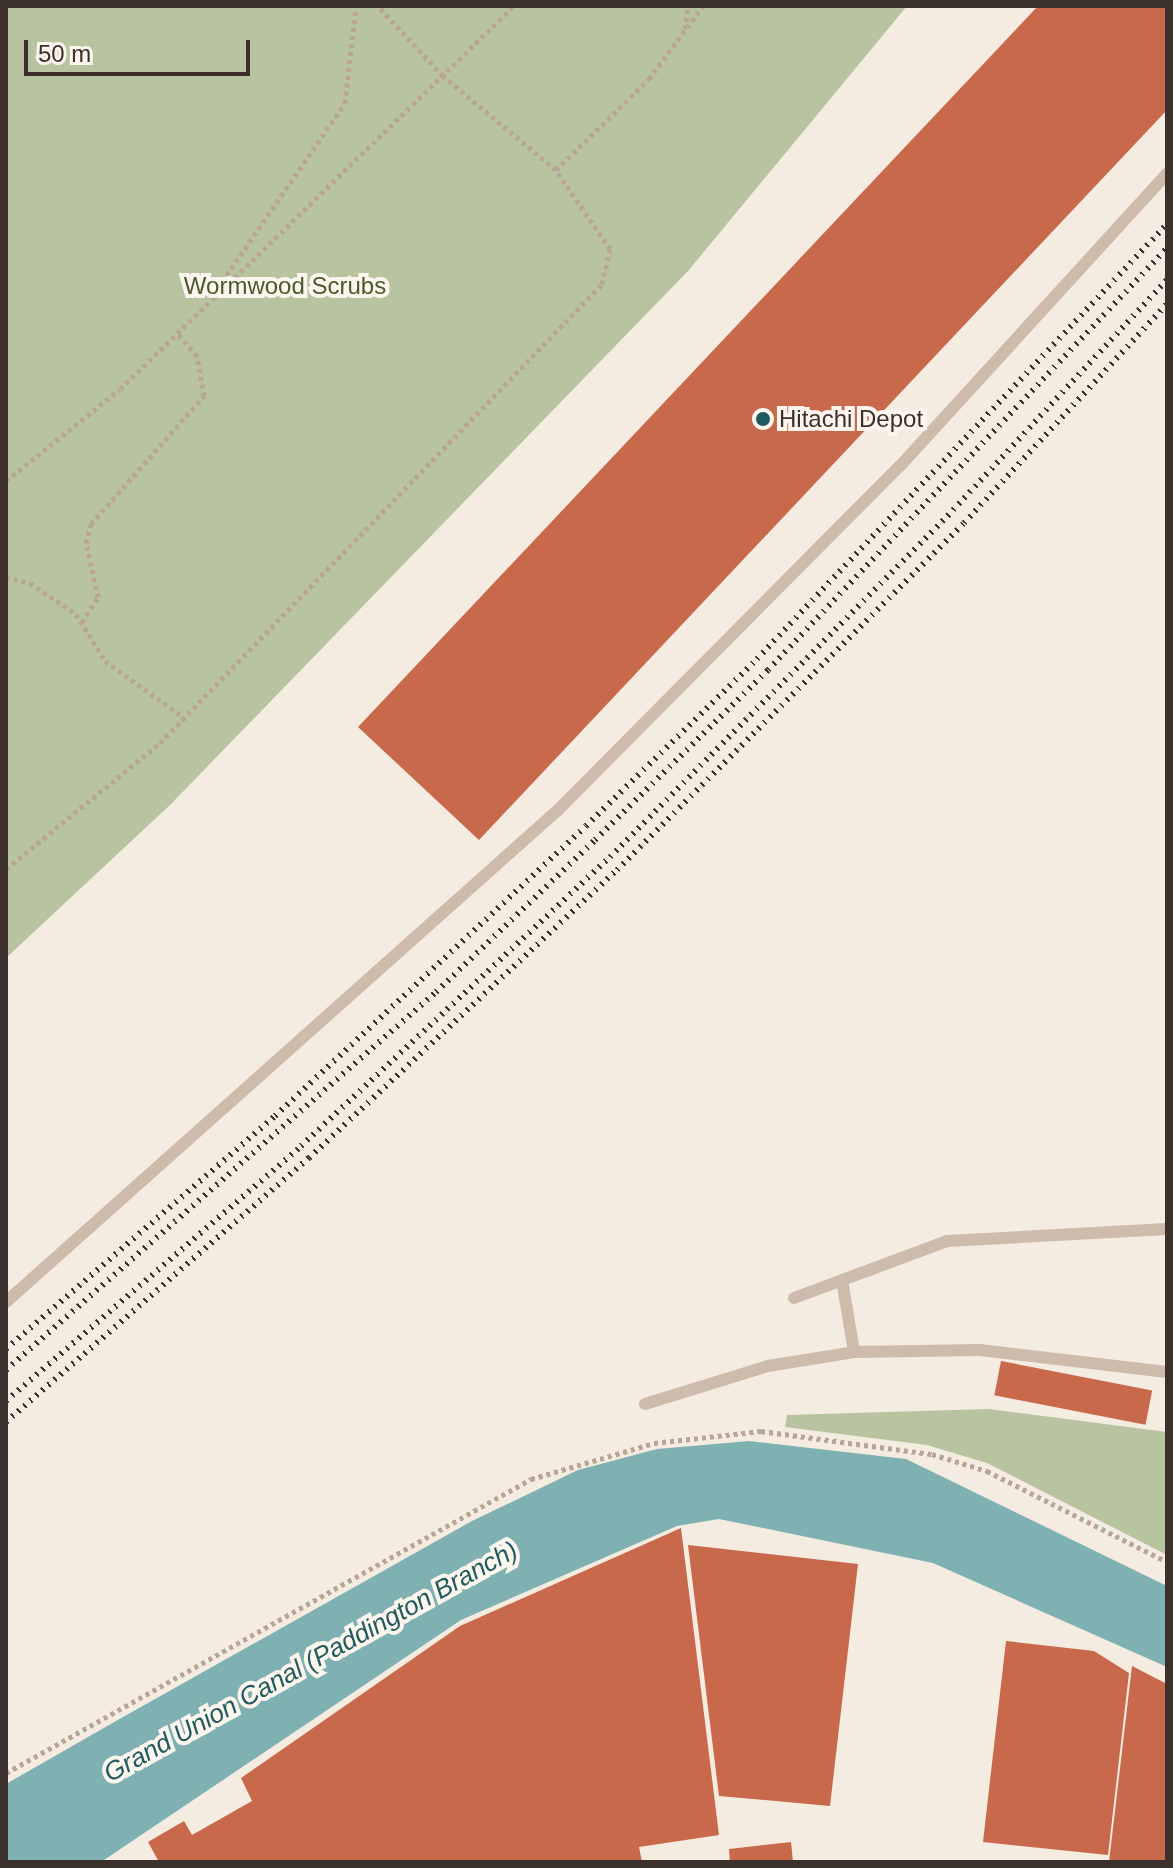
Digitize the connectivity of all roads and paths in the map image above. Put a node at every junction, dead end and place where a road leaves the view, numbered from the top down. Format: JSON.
{"nodes":[{"id":1,"x":356,"y":6,"type":"edge"},
{"id":2,"x":378,"y":6,"type":"edge"},
{"id":3,"x":514,"y":6,"type":"edge"},
{"id":4,"x":688,"y":6,"type":"edge"},
{"id":5,"x":703,"y":6,"type":"edge"},
{"id":6,"x":684,"y":31,"type":"junction"},
{"id":7,"x":443,"y":76,"type":"junction"},
{"id":8,"x":556,"y":170,"type":"junction"},
{"id":9,"x":1167,"y":174,"type":"edge"},
{"id":10,"x":202,"y":309,"type":"junction"},
{"id":11,"x":177,"y":333,"type":"junction"},
{"id":12,"x":6,"y":481,"type":"edge"},
{"id":13,"x":6,"y":577,"type":"edge"},
{"id":14,"x":82,"y":622,"type":"junction"},
{"id":15,"x":182,"y":716,"type":"junction"},
{"id":16,"x":6,"y":869,"type":"edge"},
{"id":17,"x":1167,"y":1229,"type":"edge"},
{"id":18,"x":842,"y":1280,"type":"junction"},
{"id":19,"x":794,"y":1298,"type":"dead end"},
{"id":20,"x":6,"y":1302,"type":"edge"},
{"id":21,"x":854,"y":1352,"type":"junction"},
{"id":22,"x":1167,"y":1372,"type":"edge"},
{"id":23,"x":645,"y":1404,"type":"dead end"},
{"id":24,"x":1167,"y":1562,"type":"edge"},
{"id":25,"x":6,"y":1773,"type":"edge"}],
"edges":[{"from":1,"to":10,"type":"path"},
{"from":2,"to":7,"type":"path"},
{"from":3,"to":7,"type":"path"},
{"from":4,"to":6,"type":"path"},
{"from":5,"to":6,"type":"path"},
{"from":6,"to":8,"type":"path"},
{"from":7,"to":8,"type":"path"},
{"from":7,"to":10,"type":"path"},
{"from":8,"to":15,"type":"path"},
{"from":9,"to":20,"type":"lane"},
{"from":10,"to":11,"type":"path"},
{"from":11,"to":12,"type":"path"},
{"from":11,"to":14,"type":"path"},
{"from":13,"to":14,"type":"path"},
{"from":14,"to":15,"type":"path"},
{"from":15,"to":16,"type":"path"},
{"from":17,"to":18,"type":"lane"},
{"from":18,"to":19,"type":"lane"},
{"from":18,"to":21,"type":"lane"},
{"from":21,"to":22,"type":"lane"},
{"from":21,"to":23,"type":"lane"},
{"from":24,"to":25,"type":"path"}]}
